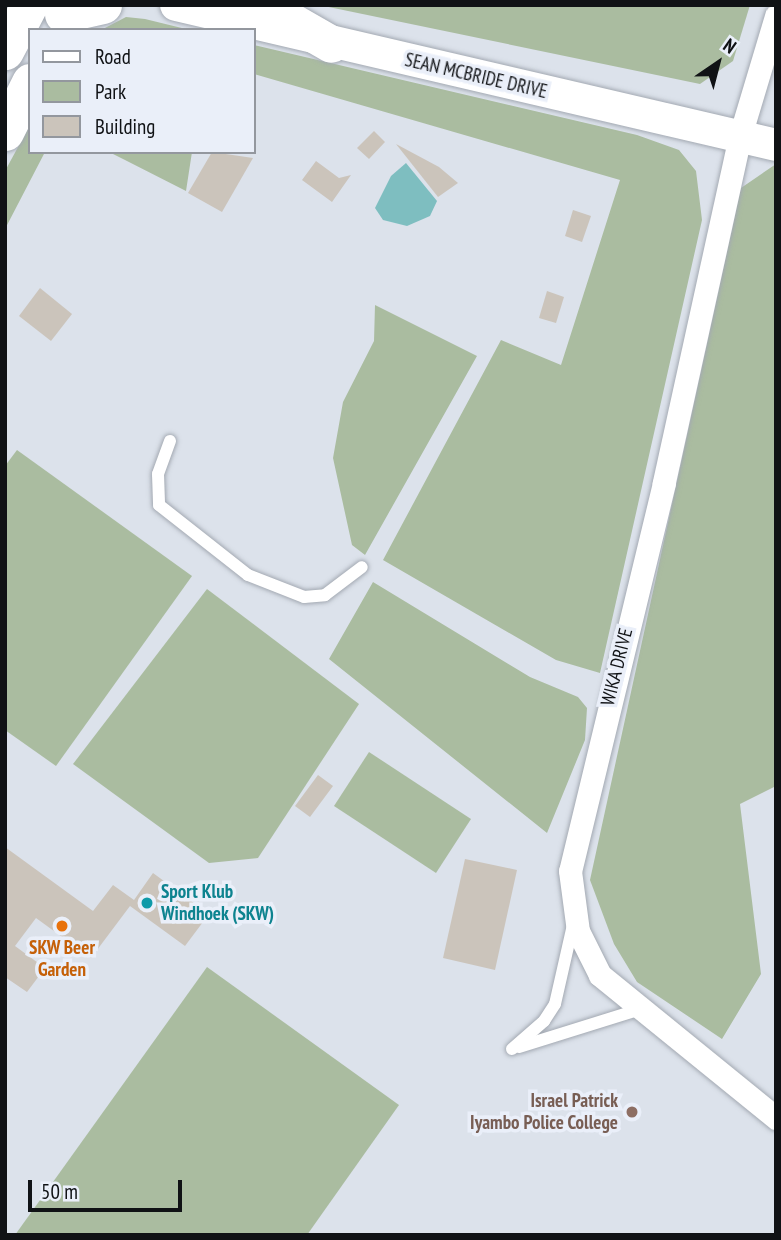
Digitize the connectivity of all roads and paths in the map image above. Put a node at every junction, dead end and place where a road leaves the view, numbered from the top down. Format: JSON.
{"nodes":[{"id":1,"x":103,"y":5,"type":"edge"},
{"id":2,"x":176,"y":5,"type":"edge"},
{"id":3,"x":263,"y":5,"type":"edge"},
{"id":4,"x":54,"y":14,"type":"edge"},
{"id":5,"x":776,"y":16,"type":"edge"},
{"id":6,"x":35,"y":28,"type":"edge"},
{"id":7,"x":28,"y":34,"type":"edge"},
{"id":8,"x":331,"y":44,"type":"junction"},
{"id":9,"x":5,"y":51,"type":"edge"},
{"id":10,"x":28,"y":86,"type":"edge"},
{"id":11,"x":5,"y":132,"type":"edge"},
{"id":12,"x":740,"y":136,"type":"junction"},
{"id":13,"x":776,"y":145,"type":"edge"},
{"id":14,"x":170,"y":441,"type":"dead end"},
{"id":15,"x":362,"y":567,"type":"dead end"},
{"id":16,"x":576,"y":910,"type":"junction"},
{"id":17,"x":638,"y":1010,"type":"junction"},
{"id":18,"x":776,"y":1118,"type":"edge"}],
"edges":[{"from":1,"to":4,"type":"main road"},
{"from":2,"to":8,"type":"main road","name":"SEAN MCBRIDE DRIVE"},
{"from":3,"to":8,"type":"main road"},
{"from":4,"to":6,"type":"main road"},
{"from":5,"to":12,"type":"street","name":"WIKA DRIVE"},
{"from":7,"to":9,"type":"main road"},
{"from":8,"to":12,"type":"main road","name":"SEAN MCBRIDE DRIVE"},
{"from":10,"to":11,"type":"main road"},
{"from":12,"to":13,"type":"main road","name":"SEAN MCBRIDE DRIVE"},
{"from":12,"to":16,"type":"street","name":"WIKA DRIVE"},
{"from":14,"to":15,"type":"lane"},
{"from":16,"to":17,"type":"street","name":"WIKA DRIVE"},
{"from":16,"to":17,"type":"lane"},
{"from":17,"to":18,"type":"street","name":"WIKA DRIVE"}]}
